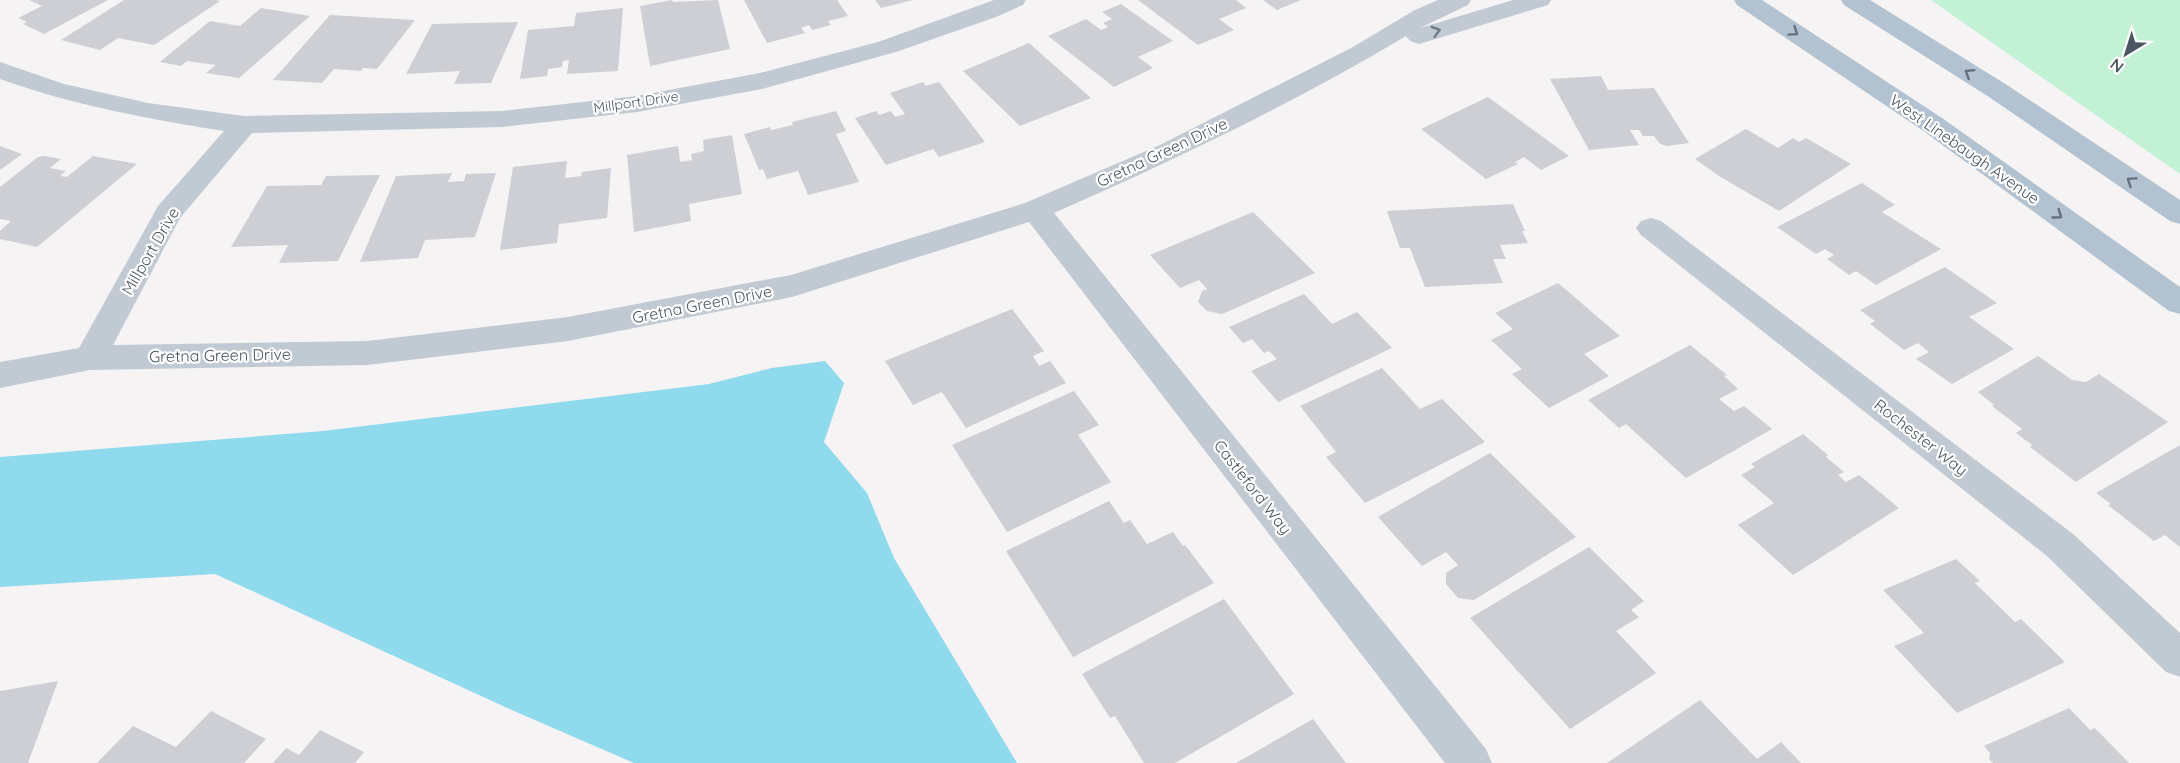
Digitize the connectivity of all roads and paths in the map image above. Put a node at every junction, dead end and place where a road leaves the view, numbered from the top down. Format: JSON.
{"nodes":[{"id":1,"x":1014,"y":0,"type":"edge"},
{"id":2,"x":1459,"y":0,"type":"edge"},
{"id":3,"x":1539,"y":0,"type":"edge"},
{"id":4,"x":1746,"y":0,"type":"edge"},
{"id":5,"x":1853,"y":0,"type":"edge"},
{"id":6,"x":1360,"y":53,"type":"junction"},
{"id":7,"x":0,"y":70,"type":"edge"},
{"id":8,"x":244,"y":125,"type":"junction"},
{"id":9,"x":1035,"y":210,"type":"junction"},
{"id":10,"x":2180,"y":214,"type":"edge"},
{"id":11,"x":1651,"y":228,"type":"dead end"},
{"id":12,"x":2180,"y":303,"type":"edge"},
{"id":13,"x":90,"y":357,"type":"junction"},
{"id":14,"x":0,"y":375,"type":"edge"},
{"id":15,"x":2180,"y":659,"type":"edge"},
{"id":16,"x":1471,"y":763,"type":"edge"}],
"edges":[{"from":1,"to":8,"type":"street","name":"Millport Drive"},
{"from":2,"to":6,"type":"street","name":"Gretna Green Drive"},
{"from":6,"to":3,"type":"street","name":"Gretna Green Drive","one_way":true},
{"from":4,"to":12,"type":"main road","name":"West Linebaugh Avenue","one_way":true},
{"from":10,"to":5,"type":"main road","one_way":true},
{"from":6,"to":9,"type":"street","name":"Gretna Green Drive"},
{"from":7,"to":8,"type":"street","name":"Millport Drive"},
{"from":8,"to":13,"type":"street","name":"Millport Drive"},
{"from":9,"to":13,"type":"street","name":"Gretna Green Drive"},
{"from":9,"to":16,"type":"street","name":"Castleford Way"},
{"from":11,"to":15,"type":"street","name":"Rochester Way"},
{"from":13,"to":14,"type":"street","name":"Gretna Green Drive"}]}
